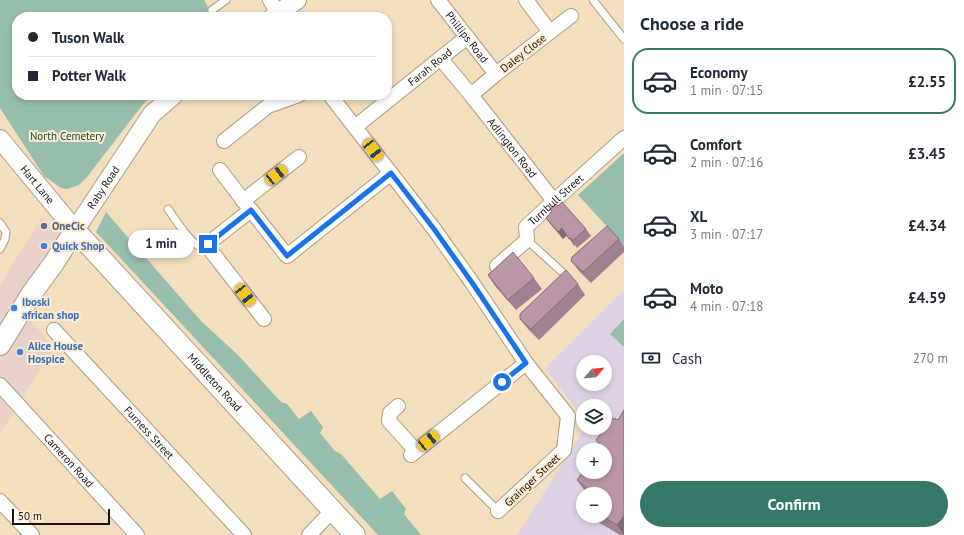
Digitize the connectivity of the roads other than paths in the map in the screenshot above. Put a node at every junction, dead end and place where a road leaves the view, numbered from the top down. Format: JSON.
{"nodes":[{"id":1,"x":226,"y":0,"type":"edge"},
{"id":2,"x":297,"y":0,"type":"edge"},
{"id":3,"x":438,"y":0,"type":"edge"},
{"id":4,"x":526,"y":0,"type":"edge"},
{"id":5,"x":593,"y":0,"type":"edge"},
{"id":6,"x":212,"y":10,"type":"dead end"},
{"id":7,"x":274,"y":10,"type":"edge"},
{"id":8,"x":571,"y":16,"type":"dead end"},
{"id":9,"x":550,"y":32,"type":"junction"},
{"id":10,"x":468,"y":37,"type":"junction"},
{"id":11,"x":624,"y":39,"type":"edge"},
{"id":12,"x":441,"y":58,"type":"junction"},
{"id":13,"x":496,"y":74,"type":"junction"},
{"id":14,"x":471,"y":95,"type":"junction"},
{"id":15,"x":392,"y":97,"type":"edge"},
{"id":16,"x":168,"y":100,"type":"edge"},
{"id":17,"x":285,"y":100,"type":"edge"},
{"id":18,"x":334,"y":100,"type":"edge"},
{"id":19,"x":389,"y":100,"type":"edge"},
{"id":20,"x":355,"y":127,"type":"junction"},
{"id":21,"x":624,"y":138,"type":"edge"},
{"id":22,"x":0,"y":139,"type":"edge"},
{"id":23,"x":224,"y":142,"type":"dead end"},
{"id":24,"x":299,"y":157,"type":"dead end"},
{"id":25,"x":220,"y":170,"type":"dead end"},
{"id":26,"x":391,"y":173,"type":"junction"},
{"id":27,"x":554,"y":200,"type":"junction"},
{"id":28,"x":247,"y":205,"type":"junction"},
{"id":29,"x":168,"y":209,"type":"dead end"},
{"id":30,"x":0,"y":224,"type":"edge"},
{"id":31,"x":75,"y":230,"type":"junction"},
{"id":32,"x":527,"y":240,"type":"junction"},
{"id":33,"x":208,"y":248,"type":"junction"},
{"id":34,"x":0,"y":249,"type":"edge"},
{"id":35,"x":497,"y":266,"type":"edge"},
{"id":36,"x":561,"y":271,"type":"dead end"},
{"id":37,"x":264,"y":319,"type":"dead end"},
{"id":38,"x":54,"y":330,"type":"dead end"},
{"id":39,"x":0,"y":345,"type":"edge"},
{"id":40,"x":526,"y":363,"type":"junction"},
{"id":41,"x":0,"y":385,"type":"edge"},
{"id":42,"x":398,"y":406,"type":"dead end"},
{"id":43,"x":465,"y":478,"type":"dead end"},
{"id":44,"x":0,"y":501,"type":"edge"},
{"id":45,"x":332,"y":511,"type":"junction"},
{"id":46,"x":498,"y":511,"type":"joint"},
{"id":47,"x":32,"y":535,"type":"edge"},
{"id":48,"x":137,"y":535,"type":"edge"},
{"id":49,"x":244,"y":535,"type":"edge"},
{"id":50,"x":309,"y":535,"type":"edge"},
{"id":51,"x":355,"y":535,"type":"edge"}],
"edges":[{"from":1,"to":6,"type":"lane"},
{"from":2,"to":7,"type":"street"},
{"from":3,"to":10,"type":"street","name":"Phillips Road"},
{"from":4,"to":9,"type":"street","name":"Daley Close"},
{"from":5,"to":11,"type":"lane"},
{"from":8,"to":9,"type":"street","name":"Daley Close"},
{"from":9,"to":13,"type":"street","name":"Daley Close"},
{"from":10,"to":12,"type":"street","name":"Farah Road"},
{"from":10,"to":13,"type":"street","name":"Phillips Road"},
{"from":12,"to":14,"type":"street","name":"Adlington Road"},
{"from":12,"to":15,"type":"street","name":"Farah Road"},
{"from":13,"to":14,"type":"street"},
{"from":14,"to":27,"type":"street","name":"Adlington Road"},
{"from":16,"to":31,"type":"street","name":"Raby Road"},
{"from":17,"to":23,"type":"street"},
{"from":18,"to":20,"type":"street","name":"Grainger Street"},
{"from":19,"to":20,"type":"street","name":"Farah Road"},
{"from":20,"to":26,"type":"street","name":"Grainger Street"},
{"from":21,"to":27,"type":"street","name":"Turnbull Street"},
{"from":22,"to":31,"type":"street","name":"Hart Lane"},
{"from":24,"to":28,"type":"street"},
{"from":25,"to":28,"type":"street"},
{"from":26,"to":28,"type":"street"},
{"from":26,"to":40,"type":"street","name":"Grainger Street"},
{"from":27,"to":32,"type":"street","name":"Turnbull Street"},
{"from":28,"to":33,"type":"street"},
{"from":29,"to":33,"type":"lane"},
{"from":30,"to":34,"type":"lane"},
{"from":31,"to":39,"type":"main road","name":"Raby Road"},
{"from":31,"to":45,"type":"main road","name":"Middleton Road"},
{"from":32,"to":35,"type":"street","name":"Turnbull Street"},
{"from":32,"to":36,"type":"lane"},
{"from":33,"to":37,"type":"street"},
{"from":38,"to":49,"type":"street","name":"Furness Street"},
{"from":40,"to":42,"type":"street"},
{"from":40,"to":46,"type":"street","name":"Grainger Street"},
{"from":41,"to":48,"type":"street","name":"Cameron Road"},
{"from":43,"to":46,"type":"lane"},
{"from":44,"to":47,"type":"street"},
{"from":45,"to":50,"type":"street"},
{"from":45,"to":51,"type":"main road","name":"Middleton Road"}]}
